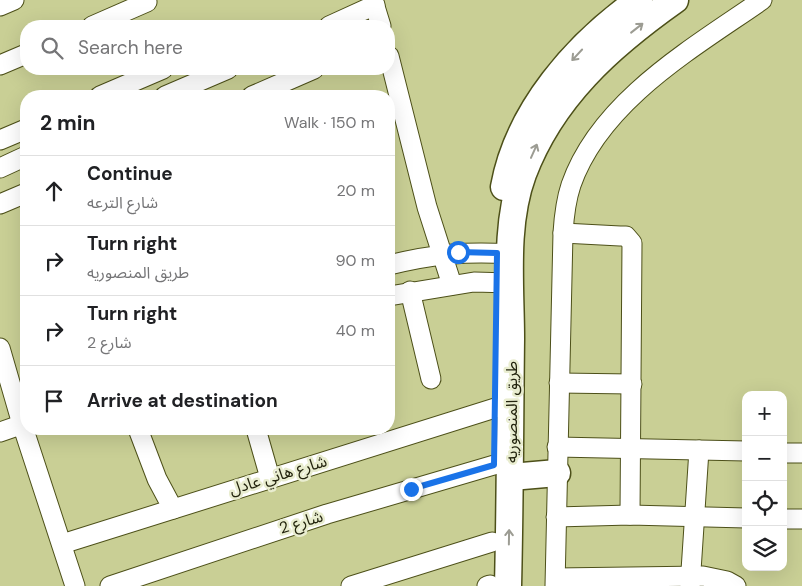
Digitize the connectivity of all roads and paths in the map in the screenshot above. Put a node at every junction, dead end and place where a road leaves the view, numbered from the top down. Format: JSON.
{"nodes":[{"id":1,"x":14,"y":0,"type":"edge"},
{"id":2,"x":640,"y":0,"type":"edge"},
{"id":3,"x":676,"y":0,"type":"edge"},
{"id":4,"x":762,"y":0,"type":"edge"},
{"id":5,"x":148,"y":2,"type":"dead end"},
{"id":6,"x":374,"y":2,"type":"edge"},
{"id":7,"x":0,"y":6,"type":"edge"},
{"id":8,"x":106,"y":20,"type":"edge"},
{"id":9,"x":340,"y":20,"type":"edge"},
{"id":10,"x":379,"y":20,"type":"edge"},
{"id":11,"x":20,"y":57,"type":"edge"},
{"id":12,"x":0,"y":65,"type":"edge"},
{"id":13,"x":149,"y":75,"type":"edge"},
{"id":14,"x":214,"y":75,"type":"edge"},
{"id":15,"x":300,"y":75,"type":"edge"},
{"id":16,"x":394,"y":75,"type":"edge"},
{"id":17,"x":114,"y":90,"type":"edge"},
{"id":18,"x":179,"y":90,"type":"edge"},
{"id":19,"x":266,"y":90,"type":"edge"},
{"id":20,"x":20,"y":132,"type":"edge"},
{"id":21,"x":0,"y":140,"type":"edge"},
{"id":22,"x":20,"y":159,"type":"edge"},
{"id":23,"x":0,"y":168,"type":"edge"},
{"id":24,"x":20,"y":196,"type":"edge"},
{"id":25,"x":0,"y":204,"type":"edge"},
{"id":26,"x":562,"y":233,"type":"junction"},
{"id":27,"x":443,"y":253,"type":"junction"},
{"id":28,"x":504,"y":254,"type":"junction"},
{"id":29,"x":395,"y":264,"type":"edge"},
{"id":30,"x":504,"y":283,"type":"junction"},
{"id":31,"x":452,"y":285,"type":"junction"},
{"id":32,"x":410,"y":291,"type":"junction"},
{"id":33,"x":395,"y":295,"type":"edge"},
{"id":34,"x":0,"y":348,"type":"edge"},
{"id":35,"x":431,"y":378,"type":"dead end"},
{"id":36,"x":559,"y":383,"type":"junction"},
{"id":37,"x":632,"y":384,"type":"junction"},
{"id":38,"x":14,"y":400,"type":"edge"},
{"id":39,"x":495,"y":408,"type":"junction"},
{"id":40,"x":20,"y":414,"type":"edge"},
{"id":41,"x":20,"y":424,"type":"edge"},
{"id":42,"x":0,"y":432,"type":"edge"},
{"id":43,"x":395,"y":432,"type":"edge"},
{"id":44,"x":28,"y":435,"type":"edge"},
{"id":45,"x":140,"y":435,"type":"edge"},
{"id":46,"x":258,"y":435,"type":"edge"},
{"id":47,"x":380,"y":436,"type":"edge"},
{"id":48,"x":557,"y":447,"type":"junction"},
{"id":49,"x":631,"y":447,"type":"junction"},
{"id":50,"x":699,"y":450,"type":"junction"},
{"id":51,"x":742,"y":451,"type":"edge"},
{"id":52,"x":787,"y":453,"type":"edge"},
{"id":53,"x":802,"y":453,"type":"edge"},
{"id":54,"x":502,"y":471,"type":"junction"},
{"id":55,"x":556,"y":473,"type":"junction"},
{"id":56,"x":270,"y":478,"type":"junction"},
{"id":57,"x":173,"y":508,"type":"junction"},
{"id":58,"x":630,"y":515,"type":"junction"},
{"id":59,"x":694,"y":516,"type":"junction"},
{"id":60,"x":556,"y":517,"type":"junction"},
{"id":61,"x":742,"y":518,"type":"edge"},
{"id":62,"x":787,"y":519,"type":"edge"},
{"id":63,"x":802,"y":519,"type":"edge"},
{"id":64,"x":492,"y":542,"type":"junction"},
{"id":65,"x":62,"y":544,"type":"junction"},
{"id":66,"x":690,"y":581,"type":"edge"},
{"id":67,"x":555,"y":582,"type":"edge"},
{"id":68,"x":626,"y":582,"type":"edge"},
{"id":69,"x":75,"y":586,"type":"edge"},
{"id":70,"x":110,"y":586,"type":"edge"},
{"id":71,"x":351,"y":586,"type":"edge"},
{"id":72,"x":494,"y":586,"type":"edge"},
{"id":73,"x":736,"y":586,"type":"edge"}],
"edges":[{"from":1,"to":7,"type":"street"},
{"from":2,"to":28,"type":"main road","name":"طريق المنصوريه","one_way":true},
{"from":28,"to":3,"type":"main road","name":"طريق المنصوريه","one_way":true},
{"from":4,"to":26,"type":"street"},
{"from":5,"to":8,"type":"street"},
{"from":6,"to":9,"type":"street"},
{"from":6,"to":10,"type":"street"},
{"from":11,"to":12,"type":"street"},
{"from":13,"to":17,"type":"street"},
{"from":14,"to":18,"type":"street"},
{"from":15,"to":19,"type":"street"},
{"from":16,"to":27,"type":"street"},
{"from":20,"to":21,"type":"street"},
{"from":22,"to":23,"type":"street"},
{"from":24,"to":25,"type":"street"},
{"from":26,"to":36,"type":"street"},
{"from":26,"to":37,"type":"street"},
{"from":27,"to":28,"type":"street"},
{"from":27,"to":29,"type":"street"},
{"from":27,"to":31,"type":"street"},
{"from":28,"to":30,"type":"main road","name":"طريق المنصوريه"},
{"from":30,"to":31,"type":"street"},
{"from":30,"to":39,"type":"main road","name":"طريق المنصوريه"},
{"from":30,"to":54,"type":"main road","name":"طريق المنصوريه"},
{"from":31,"to":32,"type":"street"},
{"from":32,"to":33,"type":"street"},
{"from":32,"to":35,"type":"street"},
{"from":34,"to":38,"type":"street"},
{"from":36,"to":37,"type":"street"},
{"from":36,"to":48,"type":"street"},
{"from":37,"to":49,"type":"street"},
{"from":38,"to":40,"type":"street"},
{"from":39,"to":43,"type":"street","name":"شارع هاني عادل"},
{"from":39,"to":54,"type":"main road","name":"طريق المنصوريه"},
{"from":41,"to":42,"type":"street"},
{"from":44,"to":65,"type":"street"},
{"from":45,"to":57,"type":"street"},
{"from":46,"to":56,"type":"street"},
{"from":47,"to":56,"type":"street","name":"شارع هاني عادل"},
{"from":48,"to":49,"type":"street"},
{"from":48,"to":55,"type":"street"},
{"from":49,"to":50,"type":"street"},
{"from":49,"to":58,"type":"street"},
{"from":50,"to":51,"type":"street"},
{"from":50,"to":59,"type":"street"},
{"from":52,"to":53,"type":"street"},
{"from":54,"to":55,"type":"main road"},
{"from":54,"to":64,"type":"main road","name":"طريق المنصوريه"},
{"from":54,"to":70,"type":"street","name":"شارع 2"},
{"from":72,"to":54,"type":"main road","name":"طريق المنصوريه","one_way":true},
{"from":55,"to":60,"type":"street"},
{"from":56,"to":57,"type":"street","name":"شارع هاني عادل"},
{"from":57,"to":65,"type":"street","name":"شارع هاني عادل"},
{"from":58,"to":59,"type":"street"},
{"from":58,"to":60,"type":"street"},
{"from":59,"to":61,"type":"street"},
{"from":59,"to":66,"type":"street"},
{"from":60,"to":67,"type":"street"},
{"from":62,"to":63,"type":"street"},
{"from":64,"to":71,"type":"street"},
{"from":64,"to":72,"type":"main road","name":"طريق المنصوريه"},
{"from":65,"to":69,"type":"street"},
{"from":66,"to":68,"type":"street"},
{"from":66,"to":73,"type":"street"},
{"from":67,"to":68,"type":"street"}]}
